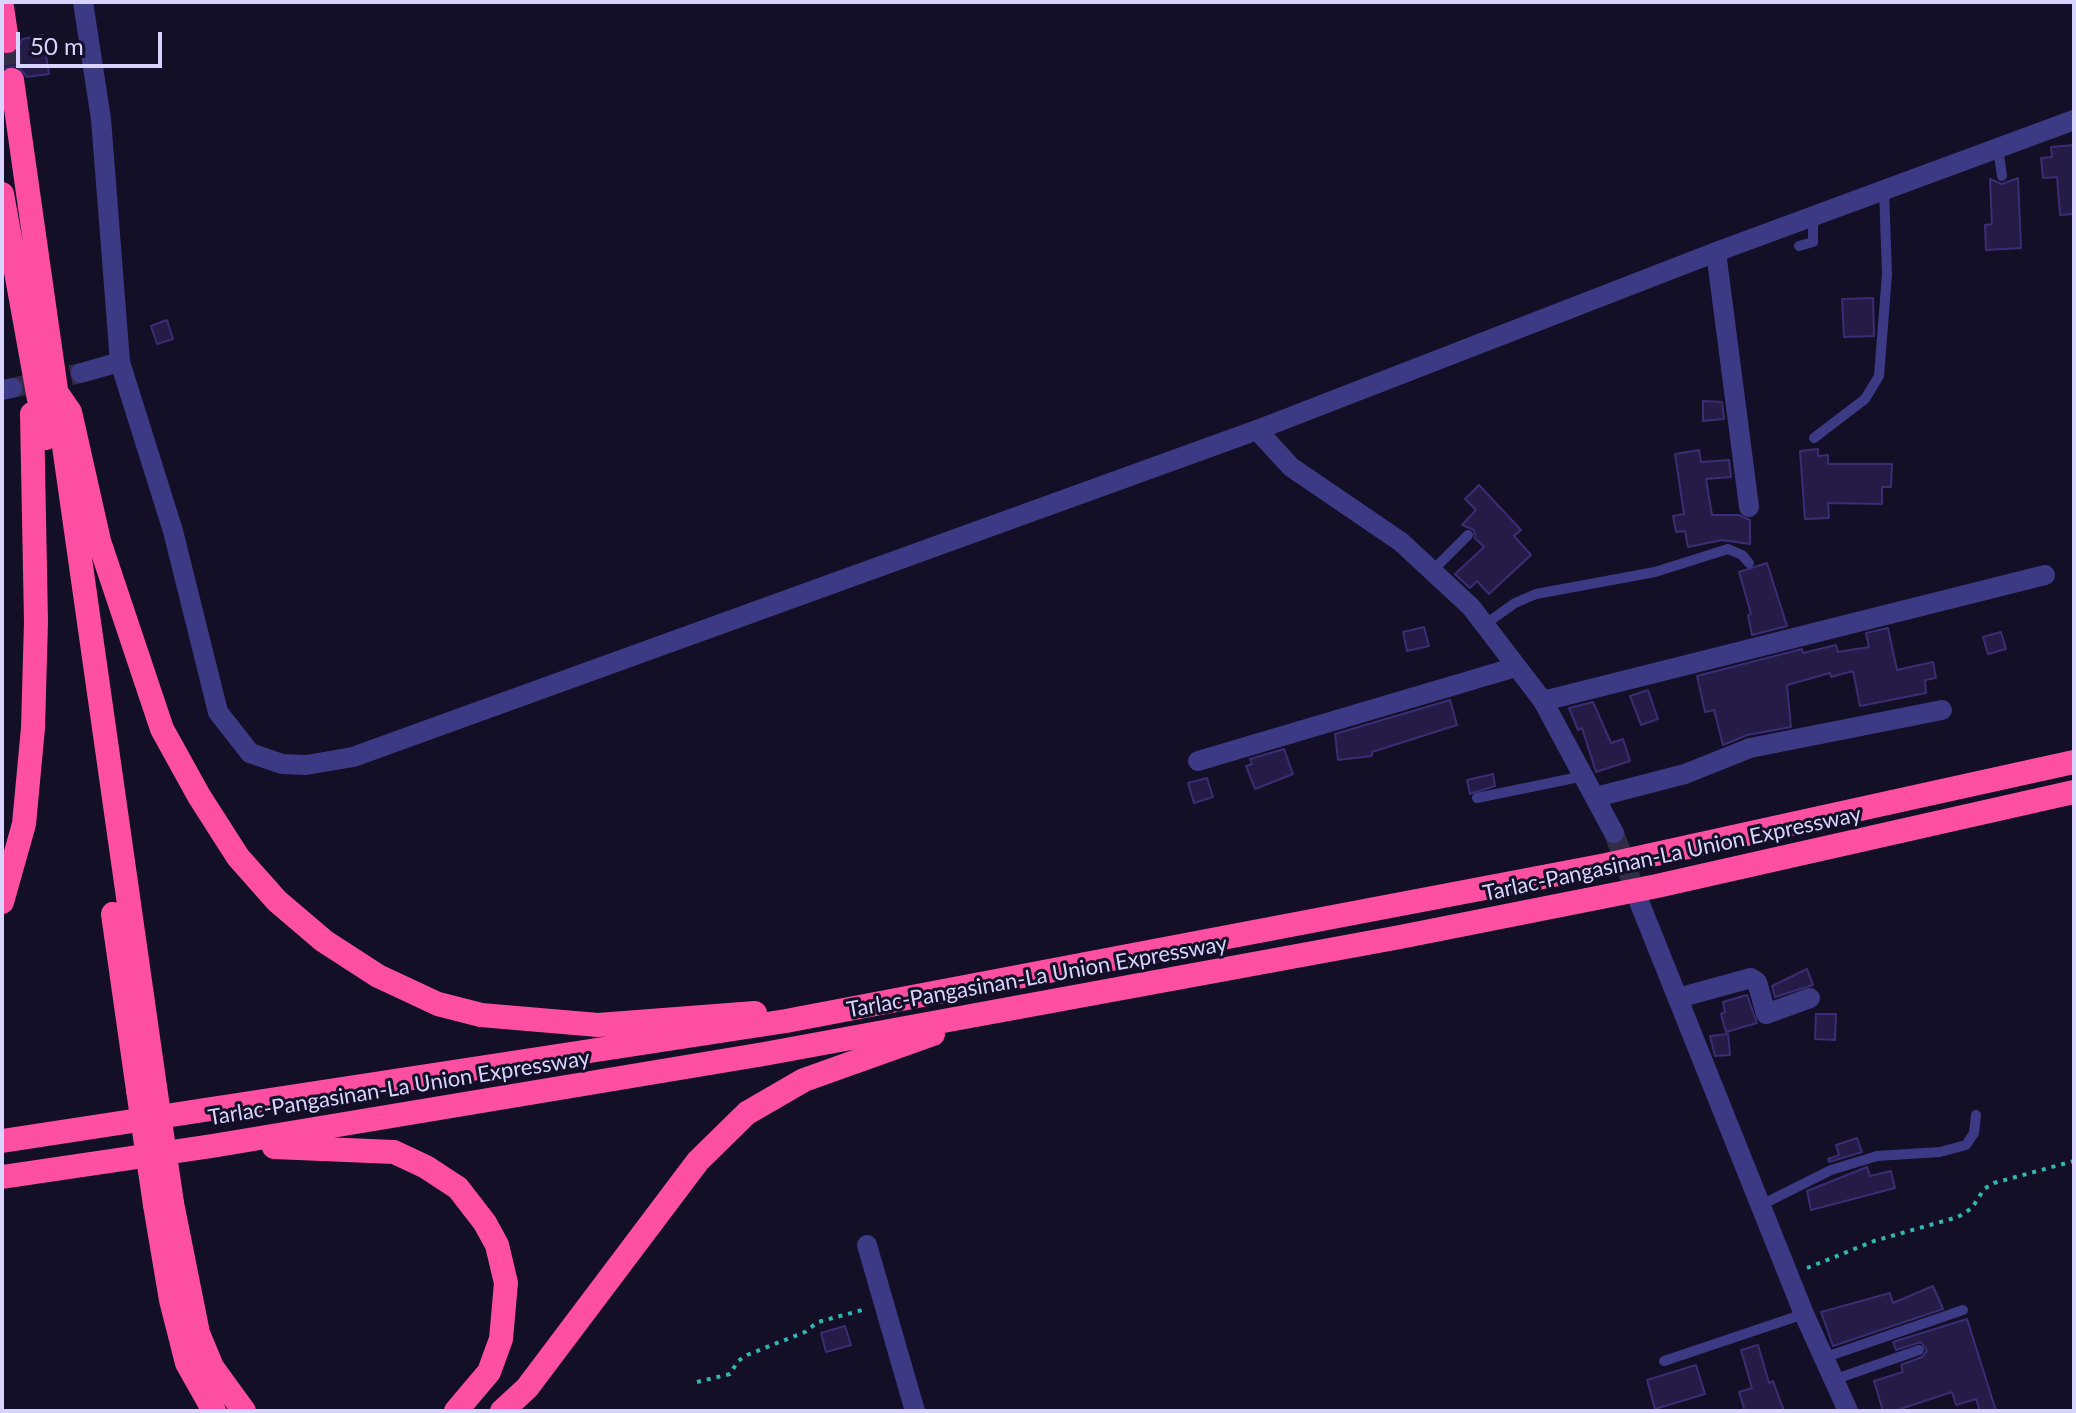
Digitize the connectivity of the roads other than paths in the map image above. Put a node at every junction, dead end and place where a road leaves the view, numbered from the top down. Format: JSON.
{"nodes":[{"id":1,"x":83,"y":2,"type":"edge"},
{"id":2,"x":2,"y":7,"type":"edge"},
{"id":3,"x":7,"y":41,"type":"dead end"},
{"id":4,"x":12,"y":80,"type":"tunnel mouth"},
{"id":5,"x":2074,"y":120,"type":"edge"},
{"id":6,"x":1998,"y":148,"type":"junction"},
{"id":7,"x":2002,"y":176,"type":"dead end"},
{"id":8,"x":1884,"y":190,"type":"junction"},
{"id":9,"x":2,"y":194,"type":"edge"},
{"id":10,"x":1813,"y":216,"type":"junction"},
{"id":11,"x":1799,"y":246,"type":"dead end"},
{"id":12,"x":1716,"y":252,"type":"junction"},
{"id":13,"x":120,"y":362,"type":"junction"},
{"id":14,"x":81,"y":373,"type":"tunnel mouth"},
{"id":15,"x":49,"y":394,"type":"junction"},
{"id":16,"x":1257,"y":430,"type":"junction"},
{"id":17,"x":1814,"y":438,"type":"dead end"},
{"id":18,"x":1749,"y":507,"type":"dead end"},
{"id":19,"x":1468,"y":535,"type":"dead end"},
{"id":20,"x":1749,"y":563,"type":"dead end"},
{"id":21,"x":1432,"y":571,"type":"junction"},
{"id":22,"x":2045,"y":575,"type":"dead end"},
{"id":23,"x":1484,"y":625,"type":"junction"},
{"id":24,"x":1516,"y":667,"type":"junction"},
{"id":25,"x":1543,"y":701,"type":"junction"},
{"id":26,"x":1942,"y":710,"type":"dead end"},
{"id":27,"x":1198,"y":761,"type":"dead end"},
{"id":28,"x":2074,"y":762,"type":"edge"},
{"id":29,"x":1584,"y":776,"type":"junction"},
{"id":30,"x":2074,"y":792,"type":"edge"},
{"id":31,"x":1596,"y":797,"type":"junction"},
{"id":32,"x":1477,"y":798,"type":"dead end"},
{"id":33,"x":1614,"y":833,"type":"tunnel mouth"},
{"id":34,"x":2,"y":902,"type":"edge"},
{"id":35,"x":1640,"y":904,"type":"tunnel mouth"},
{"id":36,"x":1678,"y":998,"type":"junction"},
{"id":37,"x":1810,"y":998,"type":"dead end"},
{"id":38,"x":965,"y":1016,"type":"junction"},
{"id":39,"x":786,"y":1021,"type":"junction"},
{"id":40,"x":1976,"y":1115,"type":"dead end"},
{"id":41,"x":2,"y":1141,"type":"edge"},
{"id":42,"x":212,"y":1146,"type":"junction"},
{"id":43,"x":2,"y":1177,"type":"edge"},
{"id":44,"x":163,"y":1204,"type":"junction"},
{"id":45,"x":1763,"y":1204,"type":"junction"},
{"id":46,"x":867,"y":1245,"type":"dead end"},
{"id":47,"x":1963,"y":1310,"type":"dead end"},
{"id":48,"x":1804,"y":1314,"type":"junction"},
{"id":49,"x":1919,"y":1350,"type":"dead end"},
{"id":50,"x":1823,"y":1358,"type":"junction"},
{"id":51,"x":1664,"y":1361,"type":"dead end"},
{"id":52,"x":1833,"y":1380,"type":"junction"},
{"id":53,"x":214,"y":1411,"type":"edge"},
{"id":54,"x":244,"y":1411,"type":"edge"},
{"id":55,"x":456,"y":1411,"type":"edge"},
{"id":56,"x":502,"y":1411,"type":"edge"},
{"id":57,"x":915,"y":1411,"type":"edge"},
{"id":58,"x":1848,"y":1411,"type":"edge"}],
"edges":[{"from":1,"to":13,"type":"street"},
{"from":2,"to":3,"type":"highway"},
{"from":4,"to":15,"type":"highway"},
{"from":5,"to":6,"type":"street"},
{"from":6,"to":7,"type":"lane"},
{"from":6,"to":8,"type":"street"},
{"from":8,"to":10,"type":"street"},
{"from":8,"to":17,"type":"lane"},
{"from":9,"to":15,"type":"highway"},
{"from":10,"to":11,"type":"lane"},
{"from":10,"to":12,"type":"street"},
{"from":12,"to":16,"type":"street"},
{"from":12,"to":18,"type":"street"},
{"from":13,"to":14,"type":"street"},
{"from":13,"to":16,"type":"street"},
{"from":15,"to":34,"type":"highway"},
{"from":15,"to":39,"type":"highway"},
{"from":15,"to":44,"type":"highway","bridge":true},
{"from":16,"to":21,"type":"street"},
{"from":19,"to":21,"type":"lane"},
{"from":20,"to":23,"type":"lane"},
{"from":21,"to":23,"type":"street"},
{"from":22,"to":25,"type":"street"},
{"from":23,"to":24,"type":"street"},
{"from":24,"to":25,"type":"street"},
{"from":24,"to":27,"type":"street"},
{"from":25,"to":29,"type":"street"},
{"from":26,"to":31,"type":"street"},
{"from":28,"to":39,"type":"highway","name":"Tarlac-Pangasinan-La Union Expressway"},
{"from":29,"to":31,"type":"street"},
{"from":29,"to":32,"type":"lane"},
{"from":30,"to":38,"type":"highway","name":"Tarlac-Pangasinan-La Union Expressway"},
{"from":31,"to":33,"type":"street"},
{"from":35,"to":36,"type":"street"},
{"from":36,"to":37,"type":"street"},
{"from":36,"to":45,"type":"street"},
{"from":38,"to":42,"type":"highway","name":"Tarlac-Pangasinan-La Union Expressway"},
{"from":38,"to":56,"type":"highway"},
{"from":39,"to":41,"type":"highway","name":"Tarlac-Pangasinan-La Union Expressway"},
{"from":40,"to":45,"type":"lane"},
{"from":42,"to":43,"type":"highway","name":"Tarlac-Pangasinan-La Union Expressway"},
{"from":42,"to":55,"type":"highway"},
{"from":44,"to":53,"type":"highway"},
{"from":44,"to":54,"type":"highway"},
{"from":45,"to":48,"type":"street"},
{"from":46,"to":57,"type":"street"},
{"from":47,"to":50,"type":"lane"},
{"from":48,"to":50,"type":"street"},
{"from":48,"to":51,"type":"lane"},
{"from":49,"to":52,"type":"lane"},
{"from":50,"to":52,"type":"street"},
{"from":52,"to":58,"type":"street"}]}
